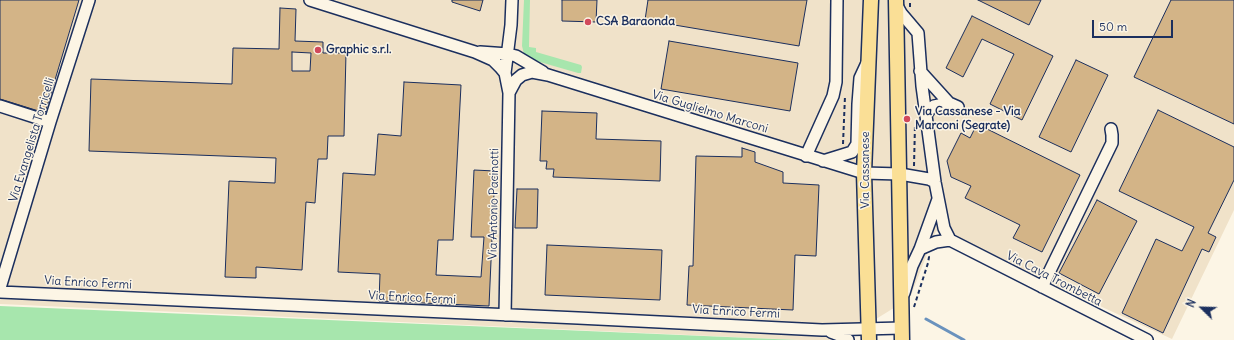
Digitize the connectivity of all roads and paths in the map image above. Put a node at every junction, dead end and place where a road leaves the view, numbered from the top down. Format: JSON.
{"nodes":[{"id":1,"x":89,"y":0,"type":"edge"},
{"id":2,"x":310,"y":0,"type":"edge"},
{"id":3,"x":512,"y":0,"type":"edge"},
{"id":4,"x":837,"y":0,"type":"edge"},
{"id":5,"x":871,"y":0,"type":"edge"},
{"id":6,"x":896,"y":2,"type":"edge"},
{"id":7,"x":475,"y":52,"type":"junction"},
{"id":8,"x":508,"y":54,"type":"junction"},
{"id":9,"x":869,"y":61,"type":"junction"},
{"id":10,"x":920,"y":71,"type":"junction"},
{"id":11,"x":504,"y":73,"type":"junction"},
{"id":12,"x":548,"y":75,"type":"junction"},
{"id":13,"x":845,"y":91,"type":"dead end"},
{"id":14,"x":509,"y":93,"type":"junction"},
{"id":15,"x":0,"y":106,"type":"edge"},
{"id":16,"x":926,"y":115,"type":"junction"},
{"id":17,"x":50,"y":122,"type":"junction"},
{"id":18,"x":1111,"y":129,"type":"dead end"},
{"id":19,"x":844,"y":155,"type":"junction"},
{"id":20,"x":806,"y":156,"type":"junction"},
{"id":21,"x":822,"y":161,"type":"junction"},
{"id":22,"x":864,"y":173,"type":"junction"},
{"id":23,"x":900,"y":174,"type":"junction"},
{"id":24,"x":935,"y":182,"type":"junction"},
{"id":25,"x":938,"y":198,"type":"junction"},
{"id":26,"x":950,"y":240,"type":"junction"},
{"id":27,"x":920,"y":249,"type":"junction"},
{"id":28,"x":1042,"y":287,"type":"junction"},
{"id":29,"x":0,"y":288,"type":"edge"},
{"id":30,"x":0,"y":292,"type":"edge"},
{"id":31,"x":902,"y":300,"type":"junction"},
{"id":32,"x":505,"y":315,"type":"junction"},
{"id":33,"x":822,"y":330,"type":"junction"},
{"id":34,"x":869,"y":334,"type":"edge"},
{"id":35,"x":902,"y":334,"type":"edge"},
{"id":36,"x":848,"y":340,"type":"edge"},
{"id":37,"x":1147,"y":340,"type":"edge"}],
"edges":[{"from":1,"to":17,"type":"street","name":"Via Evangelista Torricelli"},
{"from":2,"to":7,"type":"street","name":"Via Guglielmo Marconi"},
{"from":3,"to":8,"type":"street"},
{"from":4,"to":20,"type":"street"},
{"from":5,"to":9,"type":"main road","name":"Via Cassanese"},
{"from":6,"to":10,"type":"street"},
{"from":6,"to":23,"type":"main road"},
{"from":7,"to":8,"type":"street","name":"Via Guglielmo Marconi"},
{"from":7,"to":11,"type":"street","name":"Via Guglielmo Marconi"},
{"from":8,"to":11,"type":"street"},
{"from":8,"to":12,"type":"street","name":"Via Guglielmo Marconi"},
{"from":9,"to":19,"type":"street"},
{"from":9,"to":22,"type":"main road","name":"Via Cassanese"},
{"from":10,"to":16,"type":"street"},
{"from":10,"to":16,"type":"street"},
{"from":11,"to":14,"type":"street","name":"Via Guglielmo Marconi"},
{"from":12,"to":14,"type":"street","name":"Via Guglielmo Marconi"},
{"from":12,"to":20,"type":"street","name":"Via Guglielmo Marconi"},
{"from":13,"to":19,"type":"path"},
{"from":14,"to":32,"type":"street","name":"Via Antonio Pacinotti"},
{"from":15,"to":17,"type":"street"},
{"from":16,"to":24,"type":"street"},
{"from":17,"to":29,"type":"street","name":"Via Evangelista Torricelli"},
{"from":18,"to":28,"type":"street"},
{"from":19,"to":21,"type":"street"},
{"from":20,"to":21,"type":"street","name":"Via Guglielmo Marconi"},
{"from":21,"to":22,"type":"street","name":"Via Guglielmo Marconi"},
{"from":22,"to":23,"type":"street","name":"Via Guglielmo Marconi"},
{"from":22,"to":34,"type":"main road","name":"Via Cassanese"},
{"from":23,"to":24,"type":"street","name":"Via Guglielmo Marconi"},
{"from":23,"to":31,"type":"main road"},
{"from":24,"to":25,"type":"street"},
{"from":25,"to":26,"type":"street"},
{"from":25,"to":27,"type":"street"},
{"from":26,"to":27,"type":"street"},
{"from":26,"to":28,"type":"street","name":"Via Cava Trombetta"},
{"from":27,"to":31,"type":"street"},
{"from":28,"to":37,"type":"street","name":"Via Cava Trombetta"},
{"from":30,"to":32,"type":"street","name":"Via Enrico Fermi"},
{"from":31,"to":35,"type":"main road"},
{"from":32,"to":33,"type":"street","name":"Via Enrico Fermi"},
{"from":33,"to":34,"type":"street","name":"Via Enrico Fermi"},
{"from":33,"to":36,"type":"street","name":"Via Enrico Fermi"},
{"from":34,"to":35,"type":"street","name":"Via Enrico Fermi"}]}
